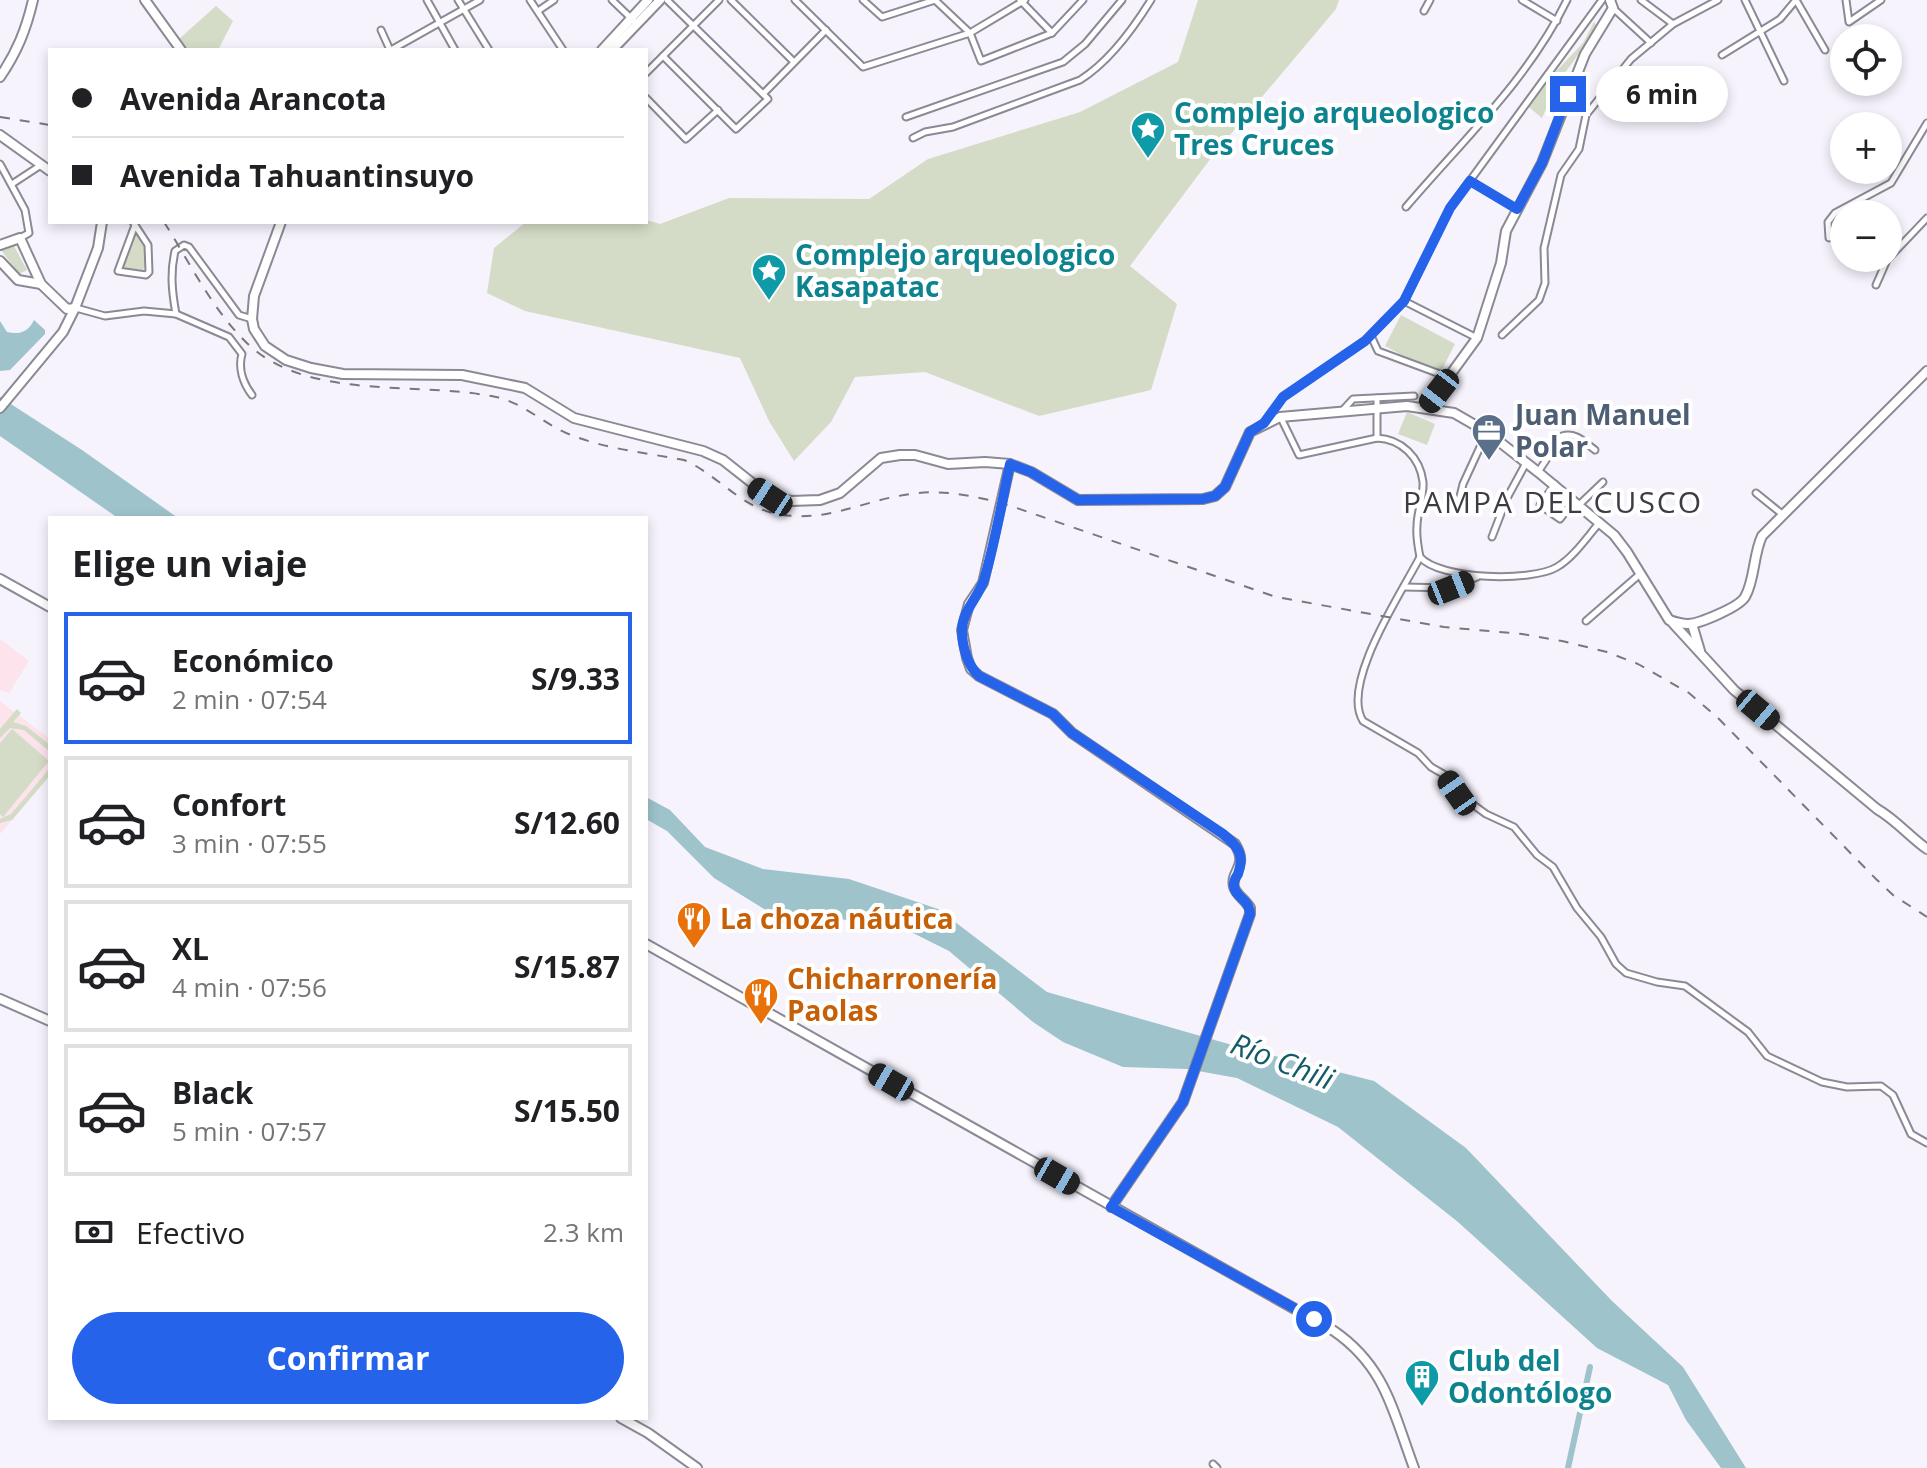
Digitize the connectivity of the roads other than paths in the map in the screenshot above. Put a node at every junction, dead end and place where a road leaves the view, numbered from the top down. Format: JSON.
{"nodes":[{"id":1,"x":33,"y":0,"type":"edge"},
{"id":2,"x":145,"y":0,"type":"edge"},
{"id":3,"x":427,"y":0,"type":"edge"},
{"id":4,"x":458,"y":0,"type":"edge"},
{"id":5,"x":480,"y":0,"type":"edge"},
{"id":6,"x":530,"y":0,"type":"edge"},
{"id":7,"x":554,"y":0,"type":"edge"},
{"id":8,"x":612,"y":0,"type":"edge"},
{"id":9,"x":648,"y":0,"type":"edge"},
{"id":10,"x":660,"y":0,"type":"edge"},
{"id":11,"x":667,"y":0,"type":"edge"},
{"id":12,"x":719,"y":0,"type":"edge"},
{"id":13,"x":731,"y":0,"type":"edge"},
{"id":14,"x":795,"y":0,"type":"edge"},
{"id":15,"x":863,"y":0,"type":"edge"},
{"id":16,"x":935,"y":0,"type":"edge"},
{"id":17,"x":1083,"y":0,"type":"edge"},
{"id":18,"x":1122,"y":0,"type":"edge"},
{"id":19,"x":1151,"y":0,"type":"edge"},
{"id":20,"x":1430,"y":0,"type":"edge"},
{"id":21,"x":1522,"y":0,"type":"edge"},
{"id":22,"x":1567,"y":0,"type":"edge"},
{"id":23,"x":1602,"y":0,"type":"edge"},
{"id":24,"x":1641,"y":0,"type":"edge"},
{"id":25,"x":1718,"y":0,"type":"edge"},
{"id":26,"x":1745,"y":0,"type":"edge"},
{"id":27,"x":1846,"y":0,"type":"edge"},
{"id":28,"x":1881,"y":0,"type":"edge"},
{"id":29,"x":1023,"y":1,"type":"edge"},
{"id":30,"x":1612,"y":4,"type":"edge"},
{"id":31,"x":464,"y":9,"type":"junction"},
{"id":32,"x":538,"y":11,"type":"junction"},
{"id":33,"x":1424,"y":11,"type":"dead end"},
{"id":34,"x":634,"y":21,"type":"junction"},
{"id":35,"x":1557,"y":21,"type":"junction"},
{"id":36,"x":440,"y":23,"type":"junction"},
{"id":37,"x":1673,"y":24,"type":"junction"},
{"id":38,"x":693,"y":26,"type":"junction"},
{"id":39,"x":381,"y":30,"type":"dead end"},
{"id":40,"x":826,"y":30,"type":"junction"},
{"id":41,"x":1760,"y":32,"type":"junction"},
{"id":42,"x":970,"y":33,"type":"junction"},
{"id":43,"x":1052,"y":33,"type":"junction"},
{"id":44,"x":1651,"y":43,"type":"junction"},
{"id":45,"x":180,"y":48,"type":"edge"},
{"id":46,"x":390,"y":48,"type":"edge"},
{"id":47,"x":395,"y":48,"type":"edge"},
{"id":48,"x":453,"y":48,"type":"edge"},
{"id":49,"x":488,"y":48,"type":"edge"},
{"id":50,"x":562,"y":48,"type":"edge"},
{"id":51,"x":604,"y":48,"type":"edge"},
{"id":52,"x":614,"y":48,"type":"edge"},
{"id":53,"x":1825,"y":50,"type":"dead end"},
{"id":54,"x":1722,"y":55,"type":"dead end"},
{"id":55,"x":663,"y":56,"type":"junction"},
{"id":56,"x":793,"y":61,"type":"junction"},
{"id":57,"x":648,"y":71,"type":"edge"},
{"id":58,"x":0,"y":77,"type":"edge"},
{"id":59,"x":1784,"y":81,"type":"dead end"},
{"id":60,"x":766,"y":96,"type":"junction"},
{"id":61,"x":648,"y":100,"type":"edge"},
{"id":62,"x":718,"y":110,"type":"junction"},
{"id":63,"x":906,"y":117,"type":"dead end"},
{"id":64,"x":1927,"y":123,"type":"edge"},
{"id":65,"x":0,"y":135,"type":"edge"},
{"id":66,"x":913,"y":138,"type":"dead end"},
{"id":67,"x":0,"y":164,"type":"edge"},
{"id":68,"x":42,"y":165,"type":"junction"},
{"id":69,"x":48,"y":170,"type":"edge"},
{"id":70,"x":1470,"y":181,"type":"junction"},
{"id":71,"x":12,"y":184,"type":"junction"},
{"id":72,"x":1406,"y":207,"type":"dead end"},
{"id":73,"x":1517,"y":209,"type":"junction"},
{"id":74,"x":1927,"y":218,"type":"edge"},
{"id":75,"x":102,"y":224,"type":"edge"},
{"id":76,"x":134,"y":224,"type":"edge"},
{"id":77,"x":135,"y":224,"type":"edge"},
{"id":78,"x":280,"y":224,"type":"edge"},
{"id":79,"x":20,"y":238,"type":"junction"},
{"id":80,"x":1829,"y":238,"type":"dead end"},
{"id":81,"x":0,"y":245,"type":"edge"},
{"id":82,"x":0,"y":261,"type":"edge"},
{"id":83,"x":41,"y":284,"type":"junction"},
{"id":84,"x":1876,"y":285,"type":"dead end"},
{"id":85,"x":1404,"y":301,"type":"junction"},
{"id":86,"x":75,"y":308,"type":"junction"},
{"id":87,"x":176,"y":314,"type":"junction"},
{"id":88,"x":252,"y":319,"type":"junction"},
{"id":89,"x":1502,"y":335,"type":"dead end"},
{"id":90,"x":1371,"y":336,"type":"junction"},
{"id":91,"x":1477,"y":338,"type":"junction"},
{"id":92,"x":1926,"y":375,"type":"edge"},
{"id":93,"x":1448,"y":377,"type":"junction"},
{"id":94,"x":1439,"y":391,"type":"junction"},
{"id":95,"x":252,"y":395,"type":"dead end"},
{"id":96,"x":1414,"y":396,"type":"dead end"},
{"id":97,"x":1377,"y":398,"type":"junction"},
{"id":98,"x":0,"y":408,"type":"edge"},
{"id":99,"x":1378,"y":408,"type":"junction"},
{"id":100,"x":1426,"y":408,"type":"junction"},
{"id":101,"x":1342,"y":412,"type":"junction"},
{"id":102,"x":1454,"y":413,"type":"junction"},
{"id":103,"x":1280,"y":417,"type":"junction"},
{"id":104,"x":1264,"y":423,"type":"junction"},
{"id":105,"x":1487,"y":432,"type":"junction"},
{"id":106,"x":1377,"y":438,"type":"junction"},
{"id":107,"x":1595,"y":450,"type":"dead end"},
{"id":108,"x":1526,"y":463,"type":"junction"},
{"id":109,"x":1010,"y":464,"type":"junction"},
{"id":110,"x":1538,"y":472,"type":"junction"},
{"id":111,"x":1603,"y":482,"type":"dead end"},
{"id":112,"x":1555,"y":484,"type":"junction"},
{"id":113,"x":1756,"y":493,"type":"dead end"},
{"id":114,"x":1577,"y":502,"type":"junction"},
{"id":115,"x":1457,"y":509,"type":"dead end"},
{"id":116,"x":1782,"y":514,"type":"junction"},
{"id":117,"x":1600,"y":522,"type":"junction"},
{"id":118,"x":1492,"y":537,"type":"dead end"},
{"id":119,"x":1420,"y":557,"type":"junction"},
{"id":120,"x":1640,"y":573,"type":"junction"},
{"id":121,"x":1478,"y":577,"type":"junction"},
{"id":122,"x":0,"y":579,"type":"edge"},
{"id":123,"x":1404,"y":587,"type":"junction"},
{"id":124,"x":48,"y":606,"type":"edge"},
{"id":125,"x":1669,"y":620,"type":"junction"},
{"id":126,"x":1586,"y":621,"type":"dead end"},
{"id":127,"x":1692,"y":624,"type":"junction"},
{"id":128,"x":1701,"y":655,"type":"junction"},
{"id":129,"x":1927,"y":849,"type":"edge"},
{"id":130,"x":648,"y":945,"type":"edge"},
{"id":131,"x":0,"y":999,"type":"edge"},
{"id":132,"x":48,"y":1020,"type":"edge"},
{"id":133,"x":1927,"y":1143,"type":"edge"},
{"id":134,"x":1111,"y":1207,"type":"junction"},
{"id":135,"x":625,"y":1420,"type":"edge"},
{"id":136,"x":697,"y":1468,"type":"edge"},
{"id":137,"x":1414,"y":1468,"type":"edge"}],
"edges":[{"from":1,"to":58,"type":"main road"},
{"from":2,"to":45,"type":"main road"},
{"from":3,"to":36,"type":"street"},
{"from":4,"to":31,"type":"street"},
{"from":5,"to":31,"type":"street"},
{"from":6,"to":32,"type":"street"},
{"from":7,"to":32,"type":"street"},
{"from":8,"to":34,"type":"street"},
{"from":9,"to":34,"type":"main road"},
{"from":10,"to":34,"type":"main road"},
{"from":11,"to":38,"type":"street"},
{"from":12,"to":38,"type":"street"},
{"from":13,"to":56,"type":"street"},
{"from":14,"to":40,"type":"street"},
{"from":15,"to":16,"type":"street"},
{"from":16,"to":42,"type":"street"},
{"from":17,"to":43,"type":"street"},
{"from":18,"to":63,"type":"street"},
{"from":19,"to":66,"type":"street"},
{"from":20,"to":33,"type":"street"},
{"from":21,"to":35,"type":"street"},
{"from":22,"to":35,"type":"street"},
{"from":23,"to":70,"type":"street"},
{"from":24,"to":37,"type":"street"},
{"from":25,"to":37,"type":"street"},
{"from":26,"to":41,"type":"street"},
{"from":27,"to":28,"type":"street"},
{"from":29,"to":42,"type":"street"},
{"from":29,"to":43,"type":"street"},
{"from":30,"to":44,"type":"street"},
{"from":30,"to":73,"type":"main road"},
{"from":31,"to":36,"type":"street"},
{"from":31,"to":49,"type":"street"},
{"from":32,"to":50,"type":"street"},
{"from":34,"to":51,"type":"main road"},
{"from":34,"to":52,"type":"main road"},
{"from":35,"to":72,"type":"street"},
{"from":36,"to":47,"type":"street"},
{"from":36,"to":48,"type":"street"},
{"from":37,"to":44,"type":"street"},
{"from":38,"to":55,"type":"street"},
{"from":38,"to":60,"type":"street"},
{"from":39,"to":46,"type":"street"},
{"from":40,"to":42,"type":"street"},
{"from":40,"to":56,"type":"street"},
{"from":41,"to":53,"type":"street"},
{"from":41,"to":54,"type":"street"},
{"from":41,"to":59,"type":"street"},
{"from":42,"to":43,"type":"street"},
{"from":44,"to":89,"type":"street"},
{"from":55,"to":57,"type":"street"},
{"from":55,"to":62,"type":"street"},
{"from":56,"to":60,"type":"street"},
{"from":60,"to":62,"type":"street"},
{"from":61,"to":62,"type":"street"},
{"from":64,"to":80,"type":"street"},
{"from":65,"to":68,"type":"main road"},
{"from":67,"to":71,"type":"street"},
{"from":68,"to":69,"type":"main road"},
{"from":68,"to":71,"type":"street"},
{"from":70,"to":73,"type":"street"},
{"from":70,"to":85,"type":"street"},
{"from":71,"to":79,"type":"street"},
{"from":73,"to":91,"type":"main road"},
{"from":74,"to":84,"type":"street"},
{"from":75,"to":86,"type":"main road"},
{"from":76,"to":77,"type":"street"},
{"from":78,"to":88,"type":"main road"},
{"from":79,"to":81,"type":"main road"},
{"from":79,"to":83,"type":"main road"},
{"from":82,"to":83,"type":"main road"},
{"from":83,"to":86,"type":"main road"},
{"from":85,"to":90,"type":"street"},
{"from":85,"to":91,"type":"street"},
{"from":86,"to":87,"type":"street"},
{"from":86,"to":98,"type":"main road"},
{"from":87,"to":88,"type":"street"},
{"from":87,"to":95,"type":"street"},
{"from":88,"to":109,"type":"main road"},
{"from":90,"to":93,"type":"street"},
{"from":90,"to":104,"type":"street"},
{"from":91,"to":93,"type":"main road"},
{"from":92,"to":116,"type":"main road"},
{"from":93,"to":94,"type":"main road"},
{"from":94,"to":100,"type":"main road"},
{"from":94,"to":102,"type":"main road"},
{"from":96,"to":97,"type":"street"},
{"from":97,"to":99,"type":"street"},
{"from":97,"to":101,"type":"street"},
{"from":99,"to":100,"type":"main road"},
{"from":99,"to":101,"type":"main road"},
{"from":99,"to":106,"type":"street"},
{"from":100,"to":102,"type":"main road"},
{"from":101,"to":103,"type":"main road"},
{"from":102,"to":105,"type":"main road"},
{"from":103,"to":104,"type":"main road"},
{"from":103,"to":106,"type":"street"},
{"from":104,"to":109,"type":"main road"},
{"from":105,"to":108,"type":"main road"},
{"from":105,"to":115,"type":"street"},
{"from":106,"to":119,"type":"street"},
{"from":107,"to":110,"type":"street"},
{"from":108,"to":110,"type":"main road"},
{"from":108,"to":118,"type":"street"},
{"from":109,"to":134,"type":"main road"},
{"from":110,"to":112,"type":"main road"},
{"from":111,"to":114,"type":"street"},
{"from":112,"to":114,"type":"main road"},
{"from":112,"to":114,"type":"street"},
{"from":113,"to":116,"type":"street"},
{"from":114,"to":117,"type":"main road"},
{"from":116,"to":127,"type":"main road"},
{"from":117,"to":120,"type":"main road"},
{"from":117,"to":121,"type":"street"},
{"from":119,"to":121,"type":"street"},
{"from":119,"to":123,"type":"street"},
{"from":120,"to":125,"type":"main road"},
{"from":120,"to":126,"type":"street"},
{"from":121,"to":123,"type":"street"},
{"from":122,"to":124,"type":"main road"},
{"from":123,"to":133,"type":"street"},
{"from":125,"to":127,"type":"main road"},
{"from":125,"to":128,"type":"main road"},
{"from":127,"to":128,"type":"main road"},
{"from":128,"to":129,"type":"main road"},
{"from":130,"to":134,"type":"main road"},
{"from":131,"to":132,"type":"main road"},
{"from":134,"to":137,"type":"main road"},
{"from":135,"to":136,"type":"main road"}]}
